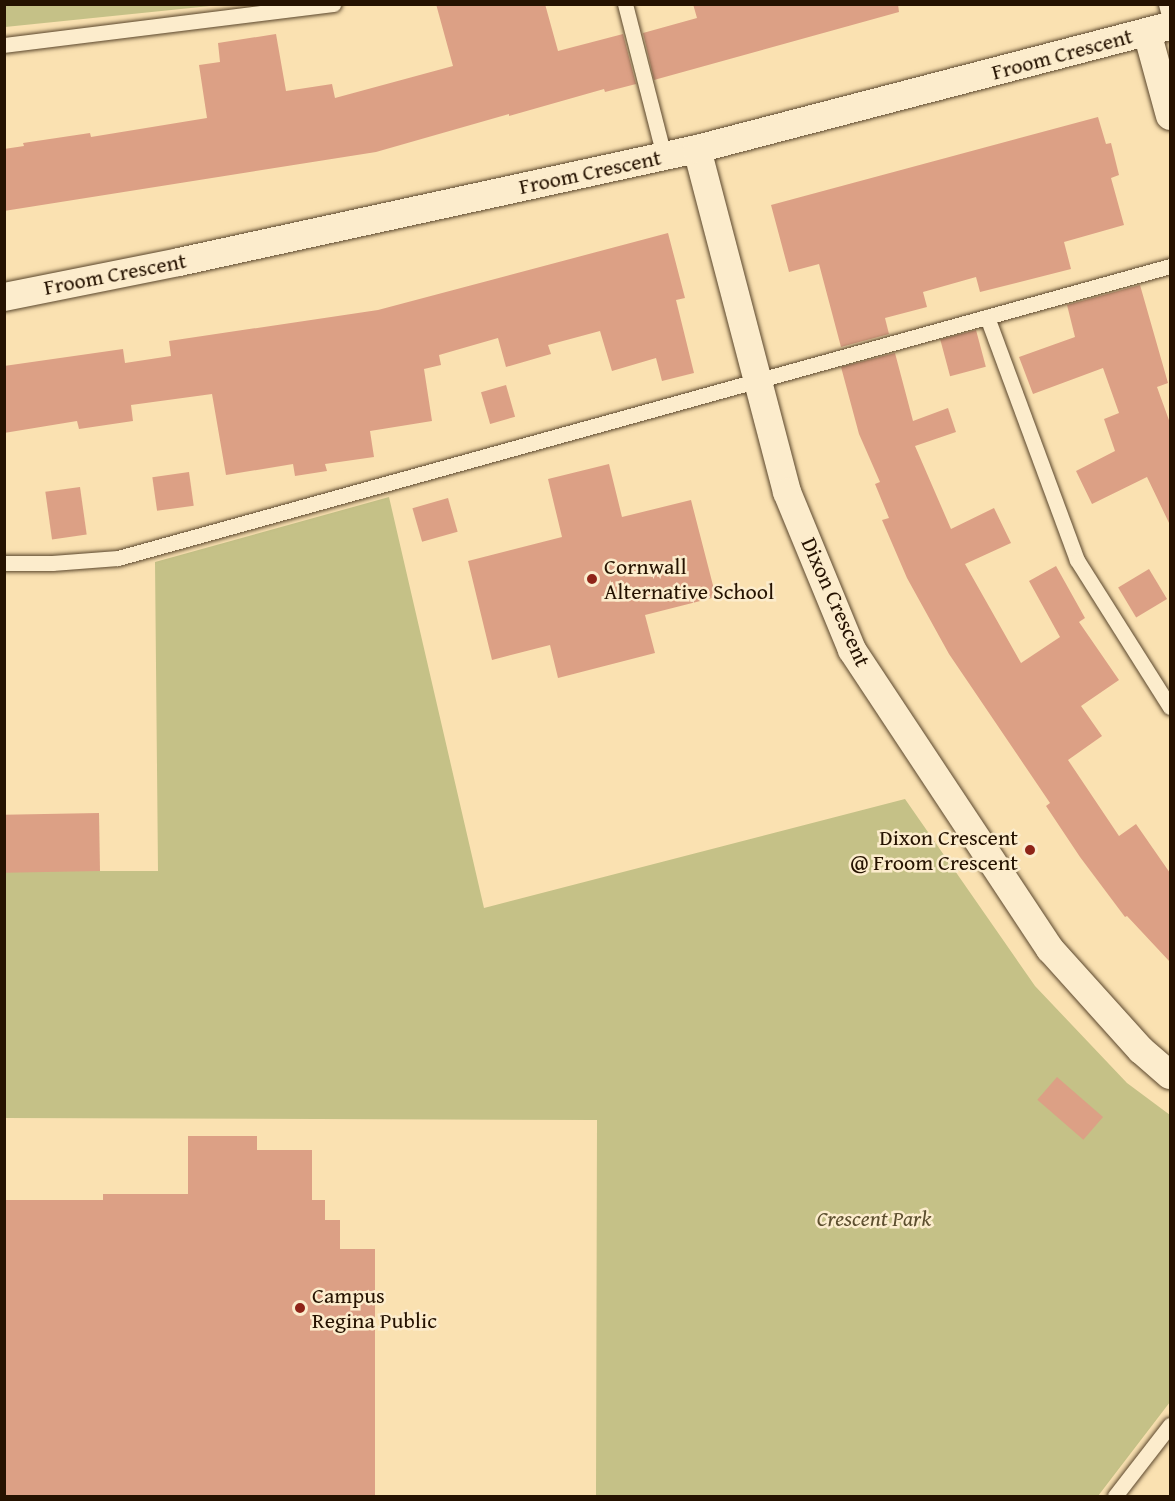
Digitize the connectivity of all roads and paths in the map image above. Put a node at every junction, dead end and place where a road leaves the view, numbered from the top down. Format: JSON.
{"nodes":[{"id":1,"x":333,"y":4,"type":"edge"},
{"id":2,"x":626,"y":4,"type":"edge"},
{"id":3,"x":1166,"y":4,"type":"edge"},
{"id":4,"x":1163,"y":26,"type":"edge"},
{"id":5,"x":4,"y":45,"type":"edge"},
{"id":6,"x":1170,"y":116,"type":"edge"},
{"id":7,"x":698,"y":149,"type":"junction"},
{"id":8,"x":664,"y":156,"type":"junction"},
{"id":9,"x":1170,"y":266,"type":"edge"},
{"id":10,"x":4,"y":297,"type":"edge"},
{"id":11,"x":987,"y":317,"type":"junction"},
{"id":12,"x":757,"y":381,"type":"junction"},
{"id":13,"x":4,"y":563,"type":"edge"},
{"id":14,"x":1170,"y":707,"type":"edge"},
{"id":15,"x":1170,"y":1075,"type":"edge"},
{"id":16,"x":1170,"y":1425,"type":"edge"},
{"id":17,"x":1115,"y":1497,"type":"edge"}],
"edges":[{"from":1,"to":5,"type":"lane"},
{"from":2,"to":8,"type":"lane"},
{"from":3,"to":4,"type":"lane"},
{"from":4,"to":6,"type":"street"},
{"from":4,"to":7,"type":"street","name":"Froom Crescent"},
{"from":7,"to":8,"type":"street","name":"Froom Crescent"},
{"from":7,"to":12,"type":"street","name":"Dixon Crescent"},
{"from":8,"to":10,"type":"street","name":"Froom Crescent"},
{"from":9,"to":11,"type":"lane"},
{"from":11,"to":12,"type":"lane"},
{"from":11,"to":14,"type":"lane"},
{"from":12,"to":13,"type":"lane"},
{"from":12,"to":15,"type":"street","name":"Dixon Crescent"},
{"from":16,"to":17,"type":"lane"}]}
